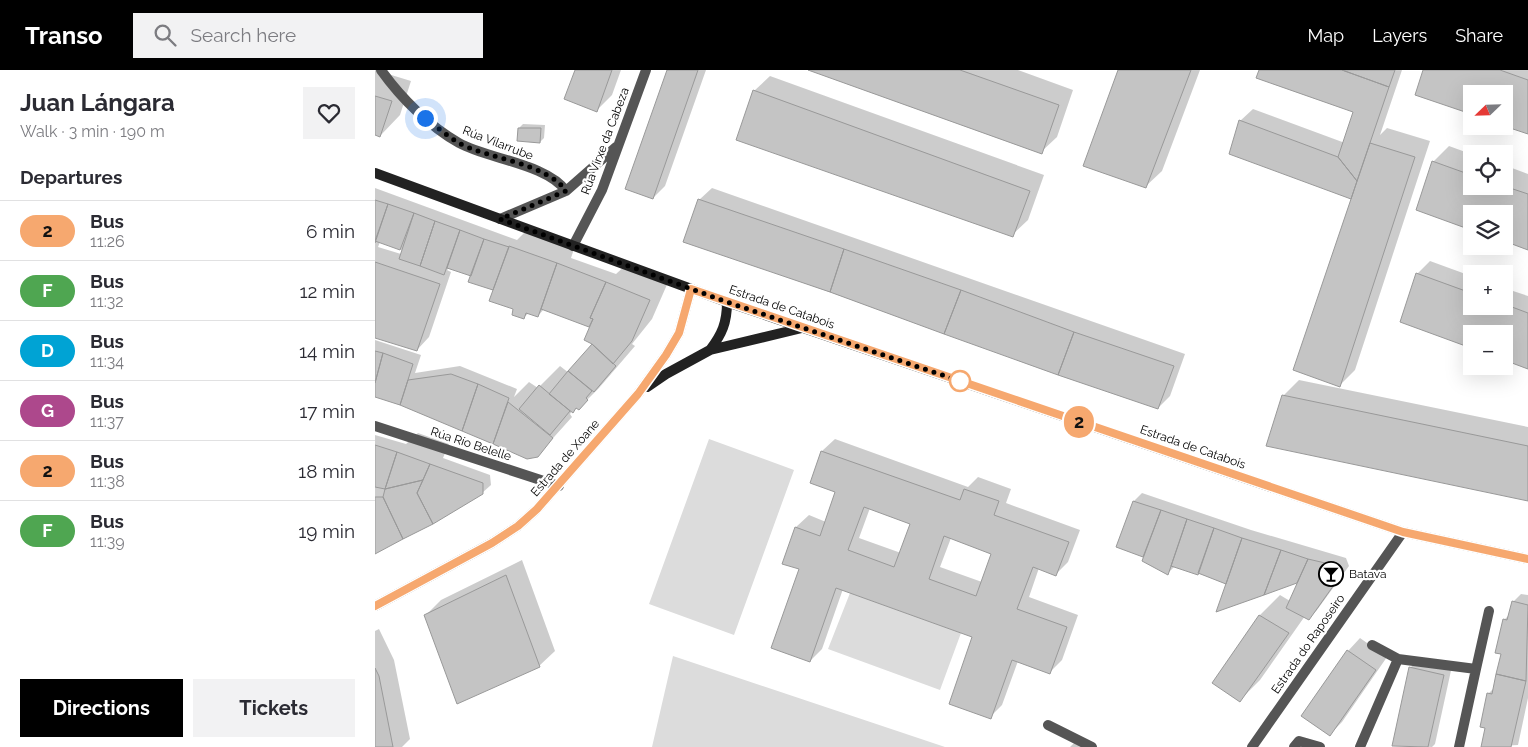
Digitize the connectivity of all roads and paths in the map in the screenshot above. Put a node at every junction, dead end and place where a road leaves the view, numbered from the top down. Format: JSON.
{"nodes":[{"id":1,"x":645,"y":70,"type":"edge"},
{"id":2,"x":386,"y":73,"type":"edge"},
{"id":3,"x":619,"y":145,"type":"junction"},
{"id":4,"x":375,"y":173,"type":"edge"},
{"id":5,"x":566,"y":191,"type":"junction"},
{"id":6,"x":500,"y":219,"type":"junction"},
{"id":7,"x":573,"y":246,"type":"junction"},
{"id":8,"x":691,"y":289,"type":"junction"},
{"id":9,"x":727,"y":302,"type":"junction"},
{"id":10,"x":803,"y":328,"type":"junction"},
{"id":11,"x":710,"y":350,"type":"junction"},
{"id":12,"x":638,"y":394,"type":"junction"},
{"id":13,"x":375,"y":426,"type":"edge"},
{"id":14,"x":559,"y":486,"type":"junction"},
{"id":15,"x":1403,"y":532,"type":"junction"},
{"id":16,"x":1528,"y":559,"type":"edge"},
{"id":17,"x":375,"y":606,"type":"edge"},
{"id":18,"x":1489,"y":611,"type":"dead end"},
{"id":19,"x":1372,"y":646,"type":"dead end"},
{"id":20,"x":1398,"y":659,"type":"junction"},
{"id":21,"x":1476,"y":669,"type":"junction"},
{"id":22,"x":1048,"y":725,"type":"dead end"},
{"id":23,"x":1092,"y":747,"type":"edge"},
{"id":24,"x":1253,"y":747,"type":"edge"},
{"id":25,"x":1295,"y":747,"type":"edge"},
{"id":26,"x":1320,"y":747,"type":"edge"},
{"id":27,"x":1360,"y":747,"type":"edge"},
{"id":28,"x":1459,"y":747,"type":"edge"}],
"edges":[{"from":1,"to":3,"type":"street","name":"Rúa Virxe da Cabeza"},
{"from":2,"to":5,"type":"street","name":"Rúa Vilarrube"},
{"from":3,"to":5,"type":"street"},
{"from":3,"to":7,"type":"street","name":"Rúa Virxe da Cabeza"},
{"from":4,"to":6,"type":"main road","name":"Estrada de Catabois"},
{"from":5,"to":6,"type":"street"},
{"from":6,"to":7,"type":"main road","name":"Estrada de Catabois"},
{"from":7,"to":8,"type":"main road","name":"Estrada de Catabois"},
{"from":8,"to":9,"type":"main road","name":"Estrada de Catabois"},
{"from":8,"to":12,"type":"main road"},
{"from":9,"to":10,"type":"main road","name":"Estrada de Catabois"},
{"from":9,"to":11,"type":"main road"},
{"from":10,"to":11,"type":"main road"},
{"from":10,"to":15,"type":"main road","name":"Estrada de Catabois"},
{"from":11,"to":12,"type":"main road"},
{"from":12,"to":14,"type":"main road","name":"Estrada de Xoane"},
{"from":13,"to":14,"type":"street","name":"Rúa Río Belelle"},
{"from":14,"to":17,"type":"main road","name":"Estrada de Xoane"},
{"from":15,"to":16,"type":"main road","name":"Estrada de Catabois"},
{"from":15,"to":24,"type":"street","name":"Estrada do Raposeiro"},
{"from":18,"to":21,"type":"street"},
{"from":19,"to":20,"type":"street"},
{"from":20,"to":21,"type":"street"},
{"from":20,"to":27,"type":"street"},
{"from":21,"to":28,"type":"street"},
{"from":22,"to":23,"type":"street"},
{"from":25,"to":26,"type":"street"}]}
